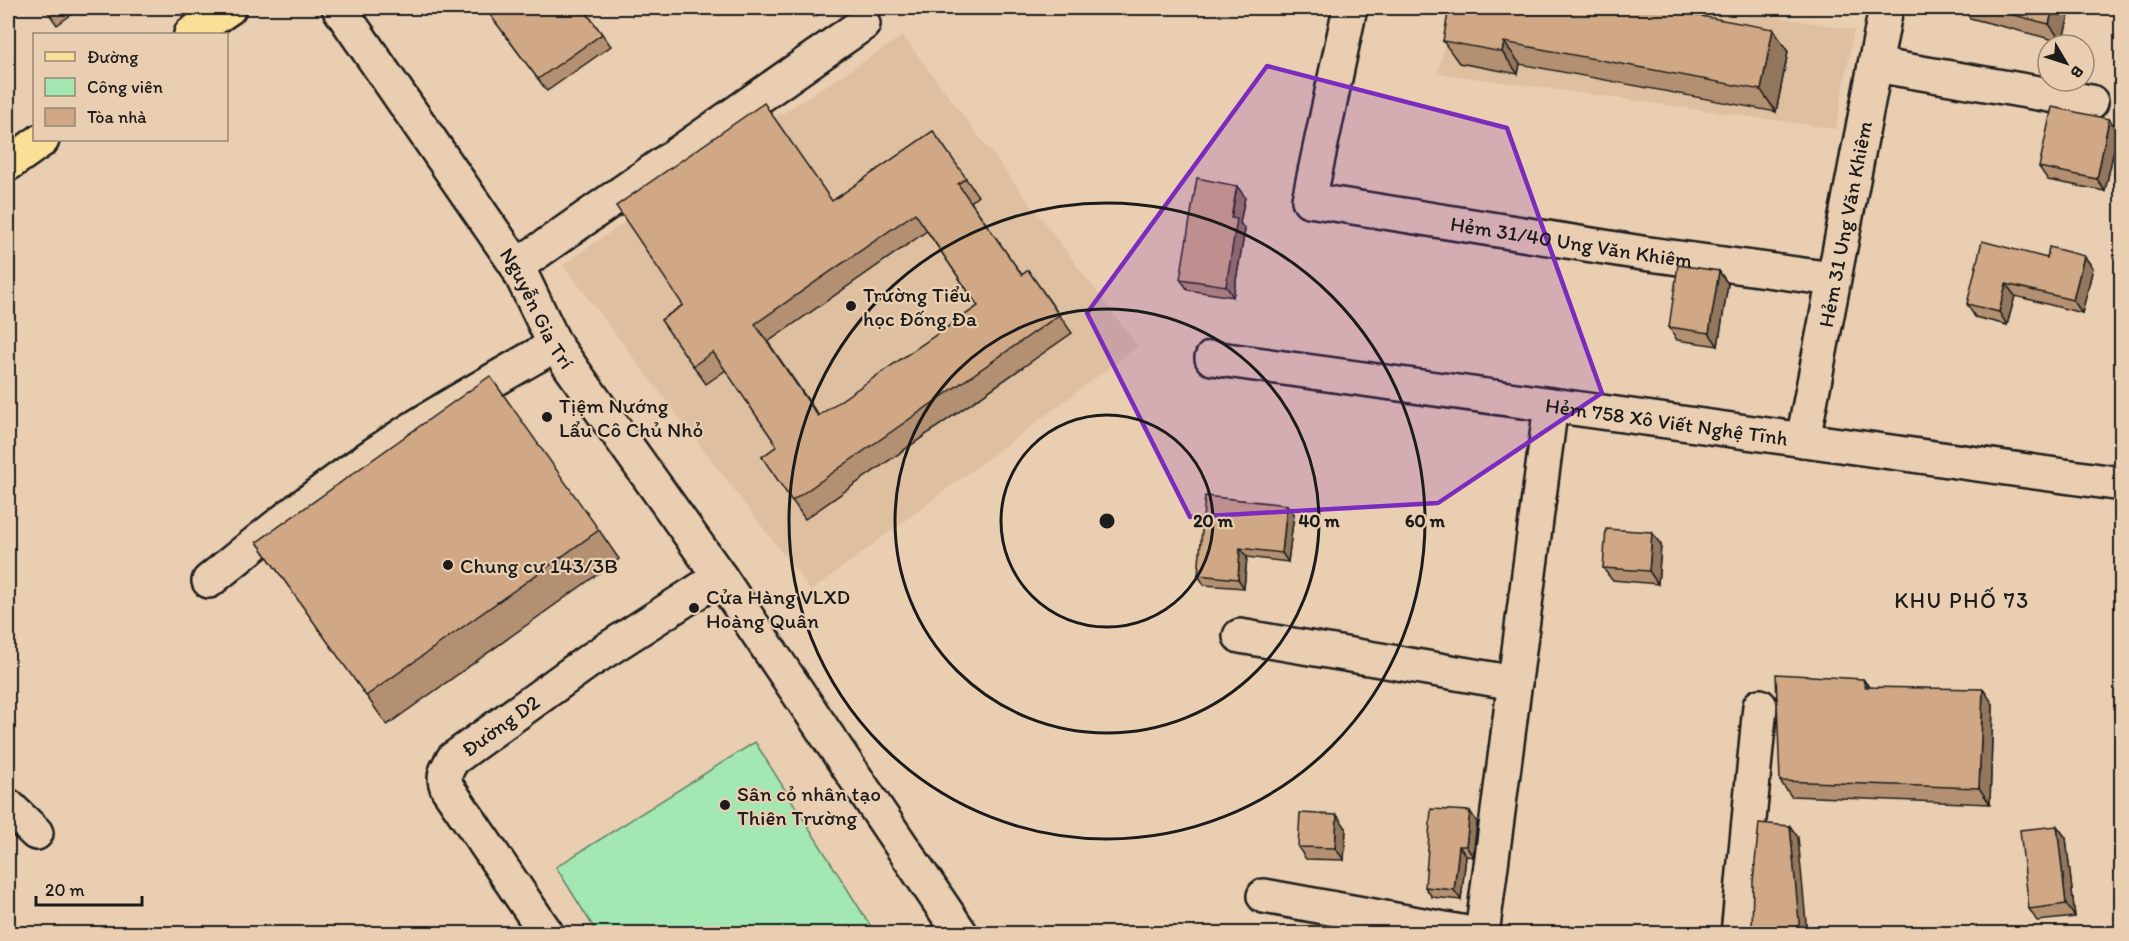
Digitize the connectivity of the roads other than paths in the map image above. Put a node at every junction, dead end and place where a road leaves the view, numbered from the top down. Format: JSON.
{"nodes":[{"id":1,"x":229,"y":8,"type":"edge"},
{"id":2,"x":339,"y":8,"type":"edge"},
{"id":3,"x":1350,"y":8,"type":"edge"},
{"id":4,"x":1886,"y":8,"type":"edge"},
{"id":5,"x":863,"y":24,"type":"dead end"},
{"id":6,"x":192,"y":33,"type":"edge"},
{"id":7,"x":1875,"y":65,"type":"junction"},
{"id":8,"x":2091,"y":102,"type":"dead end"},
{"id":9,"x":41,"y":141,"type":"edge"},
{"id":10,"x":8,"y":164,"type":"edge"},
{"id":11,"x":518,"y":266,"type":"junction"},
{"id":12,"x":1833,"y":279,"type":"junction"},
{"id":13,"x":555,"y":345,"type":"junction"},
{"id":14,"x":1212,"y":358,"type":"dead end"},
{"id":15,"x":1551,"y":405,"type":"junction"},
{"id":16,"x":1803,"y":440,"type":"junction"},
{"id":17,"x":2121,"y":484,"type":"edge"},
{"id":18,"x":720,"y":577,"type":"junction"},
{"id":19,"x":209,"y":581,"type":"dead end"},
{"id":20,"x":1240,"y":636,"type":"dead end"},
{"id":21,"x":1515,"y":683,"type":"junction"},
{"id":22,"x":1760,"y":706,"type":"dead end"},
{"id":23,"x":8,"y":806,"type":"edge"},
{"id":24,"x":36,"y":832,"type":"dead end"},
{"id":25,"x":1264,"y":896,"type":"dead end"},
{"id":26,"x":547,"y":933,"type":"edge"},
{"id":27,"x":960,"y":933,"type":"edge"},
{"id":28,"x":1466,"y":933,"type":"edge"},
{"id":29,"x":1738,"y":933,"type":"edge"}],
"edges":[{"from":1,"to":6,"type":"main road"},
{"from":2,"to":11,"type":"street","name":"Nguyễn Gia Trí"},
{"from":3,"to":12,"type":"street","name":"Hẻm 31/40 Ung Văn Khiêm"},
{"from":4,"to":7,"type":"street","name":"Hẻm 31 Ung Văn Khiêm"},
{"from":5,"to":11,"type":"street"},
{"from":7,"to":8,"type":"street"},
{"from":7,"to":12,"type":"street","name":"Hẻm 31 Ung Văn Khiêm"},
{"from":9,"to":10,"type":"main road"},
{"from":11,"to":13,"type":"street","name":"Nguyễn Gia Trí"},
{"from":12,"to":16,"type":"street","name":"Hẻm 31 Ung Văn Khiêm"},
{"from":13,"to":18,"type":"street","name":"Nguyễn Gia Trí"},
{"from":13,"to":19,"type":"street"},
{"from":14,"to":15,"type":"street","name":"Hẻm 758 Xô Viết Nghệ Tĩnh"},
{"from":15,"to":16,"type":"street","name":"Hẻm 758 Xô Viết Nghệ Tĩnh"},
{"from":15,"to":21,"type":"street"},
{"from":16,"to":17,"type":"street","name":"Hẻm 758 Xô Viết Nghệ Tĩnh"},
{"from":18,"to":26,"type":"street","name":"Đường D2"},
{"from":18,"to":27,"type":"street","name":"Nguyễn Gia Trí"},
{"from":20,"to":21,"type":"street"},
{"from":21,"to":28,"type":"street"},
{"from":22,"to":29,"type":"street"},
{"from":23,"to":24,"type":"street"},
{"from":25,"to":28,"type":"street"}]}
